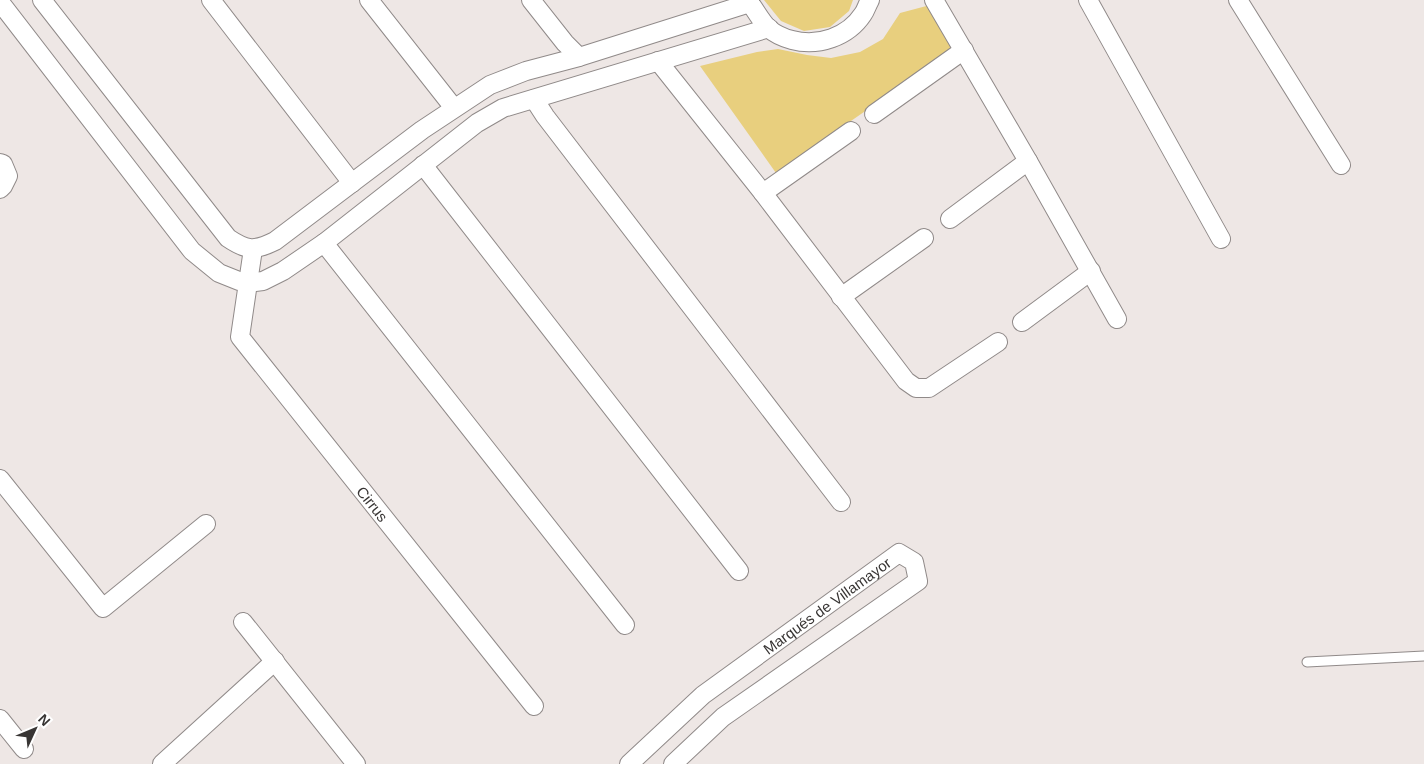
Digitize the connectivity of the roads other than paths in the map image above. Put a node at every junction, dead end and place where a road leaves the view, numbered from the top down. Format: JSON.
{"nodes":[{"id":1,"x":42,"y":0,"type":"edge"},
{"id":2,"x":211,"y":0,"type":"edge"},
{"id":3,"x":370,"y":0,"type":"edge"},
{"id":4,"x":531,"y":0,"type":"edge"},
{"id":5,"x":870,"y":0,"type":"edge"},
{"id":6,"x":934,"y":0,"type":"edge"},
{"id":7,"x":1088,"y":0,"type":"edge"},
{"id":8,"x":1238,"y":0,"type":"edge"},
{"id":9,"x":0,"y":2,"type":"edge"},
{"id":10,"x":750,"y":2,"type":"edge"},
{"id":11,"x":769,"y":28,"type":"junction"},
{"id":12,"x":964,"y":50,"type":"junction"},
{"id":13,"x":579,"y":57,"type":"junction"},
{"id":14,"x":658,"y":62,"type":"junction"},
{"id":15,"x":534,"y":99,"type":"junction"},
{"id":16,"x":454,"y":108,"type":"junction"},
{"id":17,"x":874,"y":114,"type":"dead end"},
{"id":18,"x":850,"y":131,"type":"dead end"},
{"id":19,"x":1028,"y":161,"type":"junction"},
{"id":20,"x":0,"y":163,"type":"edge"},
{"id":21,"x":423,"y":165,"type":"junction"},
{"id":22,"x":1340,"y":165,"type":"dead end"},
{"id":23,"x":352,"y":183,"type":"junction"},
{"id":24,"x":0,"y":189,"type":"edge"},
{"id":25,"x":763,"y":193,"type":"junction"},
{"id":26,"x":950,"y":219,"type":"dead end"},
{"id":27,"x":924,"y":238,"type":"dead end"},
{"id":28,"x":1221,"y":239,"type":"dead end"},
{"id":29,"x":324,"y":243,"type":"junction"},
{"id":30,"x":253,"y":249,"type":"junction"},
{"id":31,"x":1091,"y":271,"type":"junction"},
{"id":32,"x":247,"y":288,"type":"junction"},
{"id":33,"x":841,"y":297,"type":"junction"},
{"id":34,"x":1117,"y":319,"type":"dead end"},
{"id":35,"x":1022,"y":322,"type":"dead end"},
{"id":36,"x":998,"y":342,"type":"dead end"},
{"id":37,"x":0,"y":480,"type":"edge"},
{"id":38,"x":841,"y":502,"type":"dead end"},
{"id":39,"x":206,"y":524,"type":"dead end"},
{"id":40,"x":739,"y":571,"type":"dead end"},
{"id":41,"x":243,"y":622,"type":"dead end"},
{"id":42,"x":625,"y":625,"type":"dead end"},
{"id":43,"x":1424,"y":656,"type":"edge"},
{"id":44,"x":274,"y":661,"type":"junction"},
{"id":45,"x":1307,"y":662,"type":"dead end"},
{"id":46,"x":534,"y":706,"type":"dead end"},
{"id":47,"x":0,"y":719,"type":"edge"},
{"id":48,"x":24,"y":749,"type":"dead end"},
{"id":49,"x":162,"y":764,"type":"edge"},
{"id":50,"x":356,"y":764,"type":"edge"},
{"id":51,"x":629,"y":764,"type":"edge"},
{"id":52,"x":673,"y":764,"type":"edge"}],
"edges":[{"from":1,"to":30,"type":"street"},
{"from":2,"to":23,"type":"street"},
{"from":3,"to":16,"type":"street"},
{"from":4,"to":13,"type":"street"},
{"from":5,"to":11,"type":"street"},
{"from":6,"to":12,"type":"street"},
{"from":7,"to":28,"type":"street"},
{"from":8,"to":22,"type":"street"},
{"from":9,"to":32,"type":"street"},
{"from":10,"to":11,"type":"street"},
{"from":10,"to":13,"type":"street"},
{"from":11,"to":14,"type":"street"},
{"from":12,"to":17,"type":"street"},
{"from":12,"to":19,"type":"street"},
{"from":13,"to":16,"type":"street"},
{"from":14,"to":15,"type":"street"},
{"from":14,"to":25,"type":"street"},
{"from":15,"to":21,"type":"street"},
{"from":15,"to":38,"type":"street"},
{"from":16,"to":23,"type":"street"},
{"from":18,"to":25,"type":"street"},
{"from":19,"to":26,"type":"street"},
{"from":19,"to":31,"type":"street"},
{"from":20,"to":24,"type":"street"},
{"from":21,"to":29,"type":"street"},
{"from":21,"to":40,"type":"street"},
{"from":23,"to":30,"type":"street"},
{"from":25,"to":33,"type":"street"},
{"from":27,"to":33,"type":"street"},
{"from":29,"to":32,"type":"street"},
{"from":29,"to":42,"type":"street"},
{"from":30,"to":32,"type":"street","name":"Cirrus"},
{"from":31,"to":34,"type":"street"},
{"from":31,"to":35,"type":"street"},
{"from":32,"to":46,"type":"street","name":"Cirrus"},
{"from":33,"to":36,"type":"street"},
{"from":37,"to":39,"type":"street"},
{"from":41,"to":44,"type":"street"},
{"from":43,"to":45,"type":"lane"},
{"from":44,"to":49,"type":"street"},
{"from":44,"to":50,"type":"street"},
{"from":47,"to":48,"type":"street"},
{"from":51,"to":52,"type":"street","name":"Marqués de Villamayor"}]}
